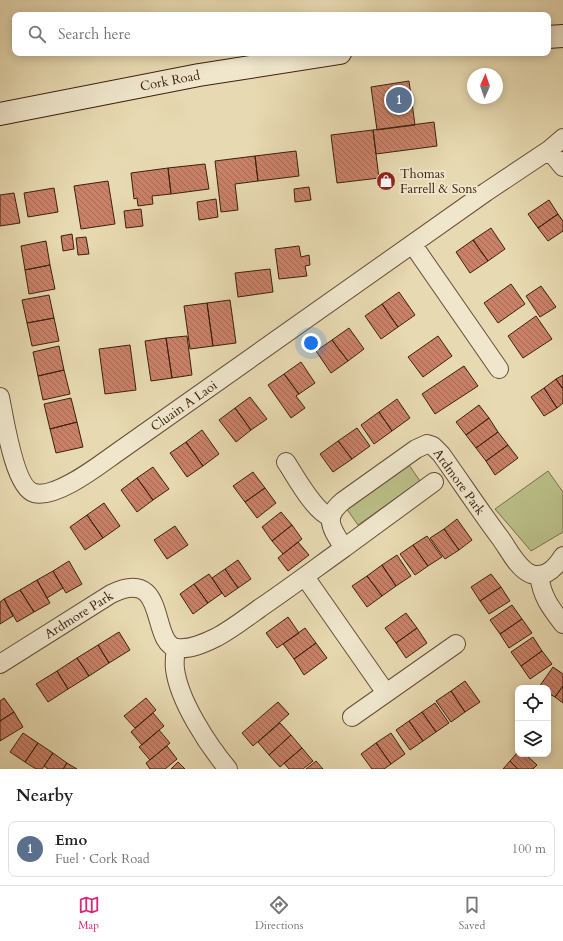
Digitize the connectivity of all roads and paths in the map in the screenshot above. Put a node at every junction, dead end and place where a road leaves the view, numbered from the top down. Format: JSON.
{"nodes":[{"id":1,"x":563,"y":36,"type":"edge"},
{"id":2,"x":551,"y":37,"type":"edge"},
{"id":3,"x":321,"y":56,"type":"edge"},
{"id":4,"x":0,"y":114,"type":"edge"},
{"id":5,"x":563,"y":138,"type":"edge"},
{"id":6,"x":550,"y":150,"type":"junction"},
{"id":7,"x":563,"y":167,"type":"edge"},
{"id":8,"x":413,"y":244,"type":"junction"},
{"id":9,"x":499,"y":369,"type":"dead end"},
{"id":10,"x":0,"y":397,"type":"edge"},
{"id":11,"x":286,"y":462,"type":"dead end"},
{"id":12,"x":434,"y":482,"type":"dead end"},
{"id":13,"x":330,"y":516,"type":"junction"},
{"id":14,"x":344,"y":548,"type":"junction"},
{"id":15,"x":563,"y":556,"type":"edge"},
{"id":16,"x":540,"y":575,"type":"junction"},
{"id":17,"x":305,"y":577,"type":"junction"},
{"id":18,"x":563,"y":624,"type":"edge"},
{"id":19,"x":456,"y":644,"type":"dead end"},
{"id":20,"x":176,"y":648,"type":"junction"},
{"id":21,"x":0,"y":664,"type":"edge"},
{"id":22,"x":386,"y":693,"type":"junction"},
{"id":23,"x":352,"y":717,"type":"dead end"},
{"id":24,"x":228,"y":769,"type":"edge"}],
"edges":[{"from":1,"to":2,"type":"main road"},
{"from":3,"to":4,"type":"main road","name":"Cork Road"},
{"from":5,"to":6,"type":"street","name":"Cluain A Laoi"},
{"from":6,"to":7,"type":"street"},
{"from":6,"to":8,"type":"street","name":"Cluain A Laoi"},
{"from":8,"to":9,"type":"street"},
{"from":8,"to":10,"type":"street","name":"Cluain A Laoi"},
{"from":11,"to":13,"type":"street"},
{"from":12,"to":14,"type":"street","name":"Ardmore Park"},
{"from":13,"to":14,"type":"street"},
{"from":13,"to":16,"type":"street","name":"Ardmore Park"},
{"from":14,"to":17,"type":"street","name":"Ardmore Park"},
{"from":15,"to":16,"type":"street"},
{"from":16,"to":18,"type":"street"},
{"from":17,"to":20,"type":"street","name":"Ardmore Park"},
{"from":17,"to":22,"type":"street"},
{"from":19,"to":22,"type":"street"},
{"from":20,"to":21,"type":"street","name":"Ardmore Park"},
{"from":20,"to":24,"type":"street"},
{"from":22,"to":23,"type":"street"}]}
